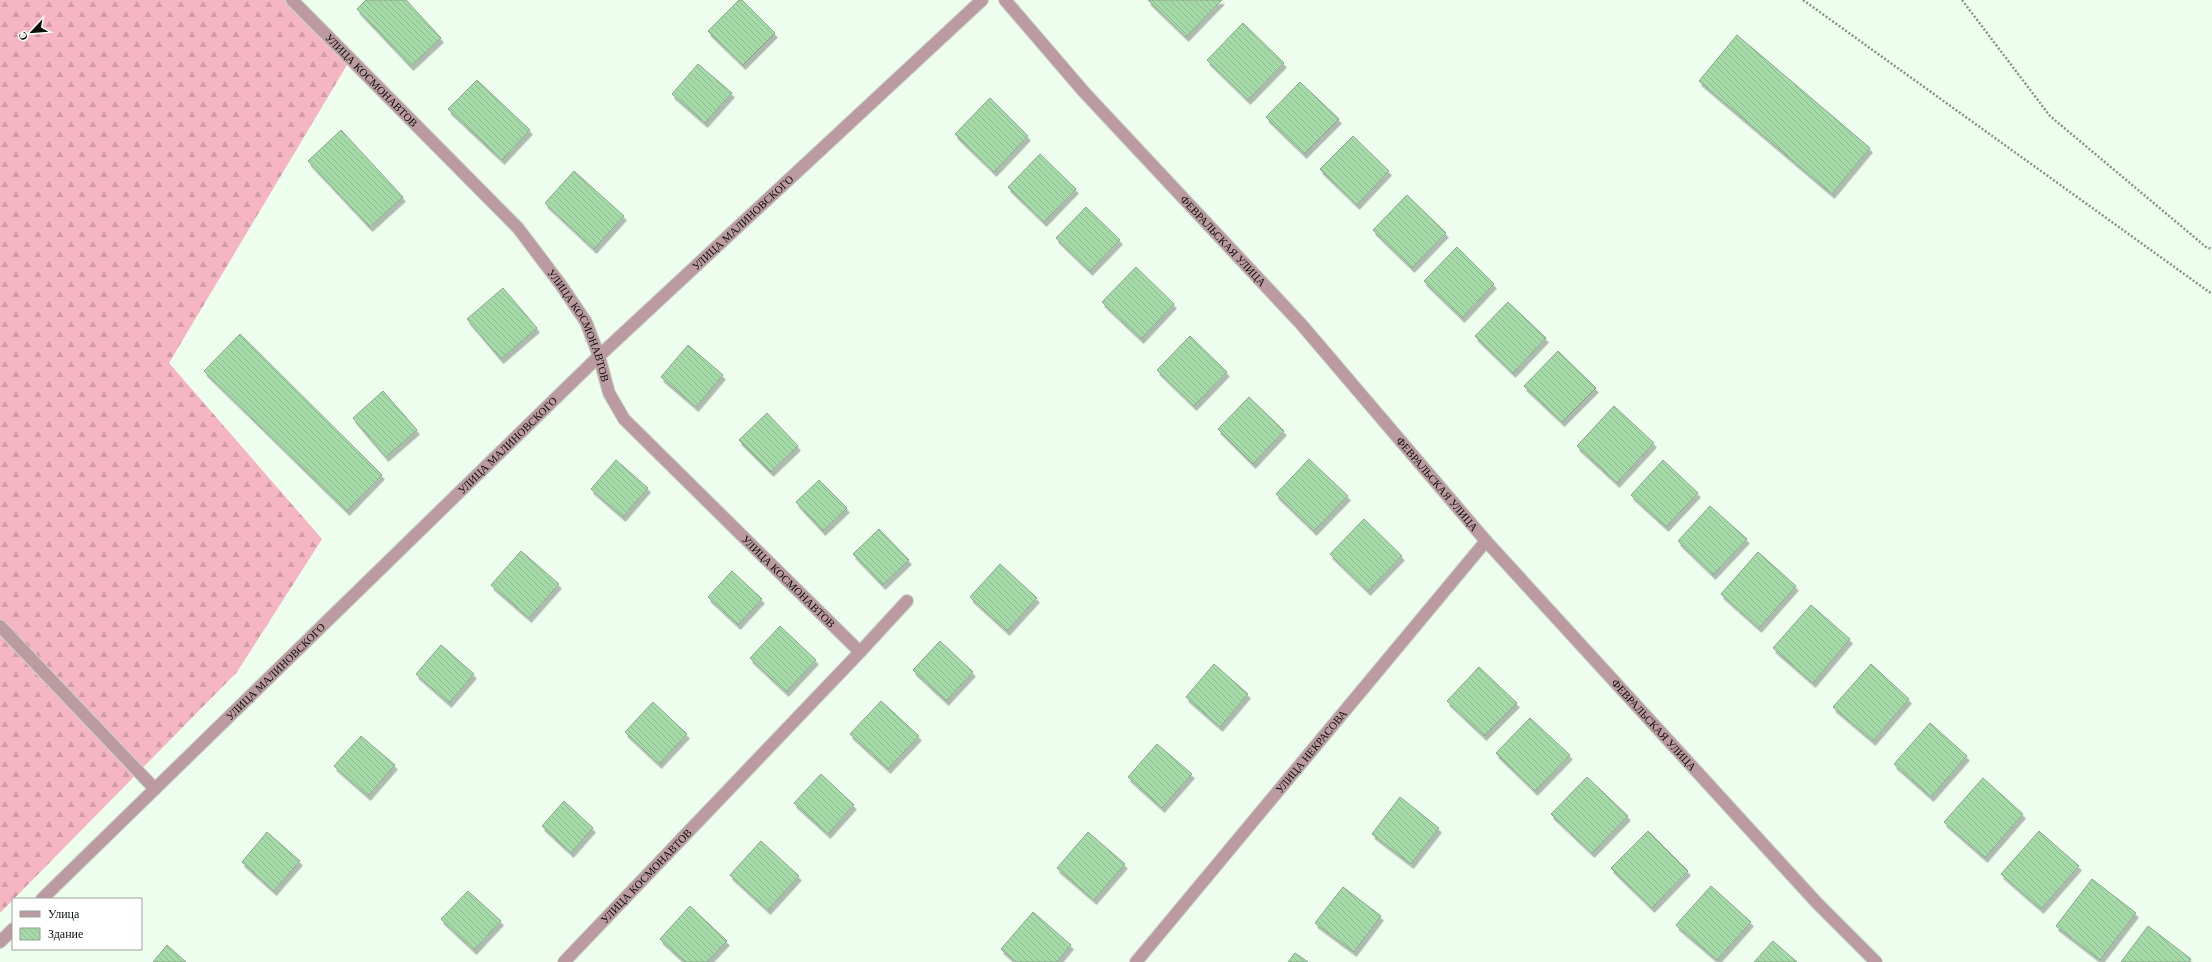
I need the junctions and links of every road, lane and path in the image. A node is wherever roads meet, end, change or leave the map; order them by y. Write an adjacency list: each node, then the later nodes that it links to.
1 (292, 0): 8 (street, УЛИЦА КОСМОНАВТОВ)
2 (982, 0): 8 (street, УЛИЦА МАЛИНОВСКОГО)
3 (1005, 0): 9 (street, ФЕВРАЛЬСКАЯ УЛИЦА)
4 (1803, 0): 7 (path)
5 (1962, 0): 6 (path)
6 (2212, 249)
7 (2212, 294)
8 (598, 356): 12 (street, УЛИЦА КОСМОНАВТОВ); 13 (street, УЛИЦА МАЛИНОВСКОГО)
9 (1486, 541): 18 (street, УЛИЦА НЕКРАСОВА); 19 (street, ФЕВРАЛЬСКАЯ УЛИЦА)
10 (907, 601): 12 (street, УЛИЦА КОСМОНАВТОВ)
11 (0, 626): 13 (street)
12 (860, 652): 17 (street, УЛИЦА КОСМОНАВТОВ)
13 (155, 789): 14 (street, УЛИЦА МАЛИНОВСКОГО)
14 (43, 898)
15 (12, 930): 16 (street)
16 (0, 942)
17 (564, 962)
18 (1136, 962)
19 (1876, 962)

